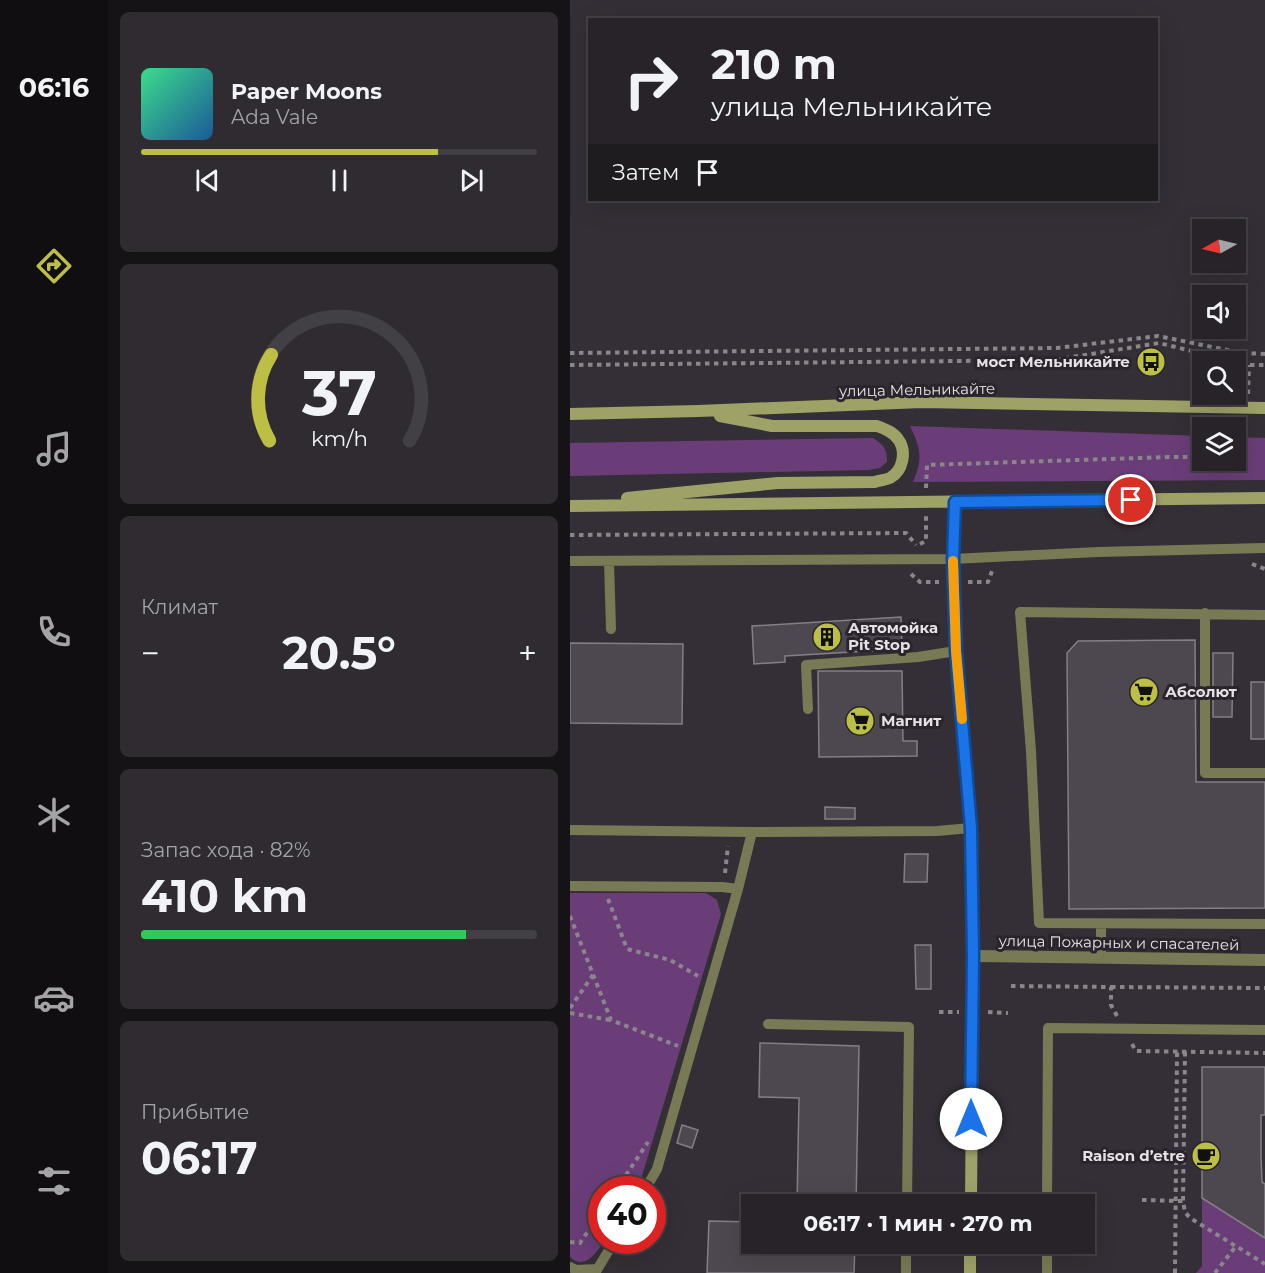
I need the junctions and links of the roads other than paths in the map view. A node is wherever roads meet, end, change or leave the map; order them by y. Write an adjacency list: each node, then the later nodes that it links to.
1 (1265, 408): 2 (main road, улица Мельникайте)
2 (698, 411): 3 (main road, улица Мельникайте); 6 (main road)
3 (570, 414)
4 (1265, 498): 5 (main road)
5 (955, 502): 6 (main road); 8 (main road)
6 (570, 505)
7 (1265, 548): 8 (lane)
8 (953, 559): 10 (lane); 14 (main road)
9 (570, 561): 10 (lane)
10 (609, 561): 13 (lane)
11 (1205, 613): 12 (lane); 16 (lane); 23 (lane)
12 (1265, 615)
13 (611, 629)
14 (956, 651): 15 (lane); 17 (main road)
15 (808, 709)
16 (1265, 773)
17 (971, 828): 19 (lane); 24 (main road)
18 (570, 830): 19 (lane)
19 (752, 832): 21 (lane)
20 (570, 886): 21 (lane)
21 (738, 889): 29 (lane)
22 (1265, 924): 23 (lane)
23 (1101, 925): 25 (lane)
24 (973, 956): 25 (street, улица Пожарных и спасателей); 31 (main road)
25 (1101, 957): 26 (street, улица Пожарных и спасателей)
26 (1265, 960)
27 (768, 1024): 30 (lane)
28 (1265, 1030): 32 (lane)
29 (653, 1176)
30 (907, 1194)
31 (970, 1194)
32 (1047, 1194)
33 (606, 1254): 38 (lane)
34 (906, 1254): 39 (lane)
35 (970, 1254): 40 (main road)
36 (1047, 1254): 41 (lane)
37 (570, 1267): 38 (lane)
38 (596, 1271)
39 (906, 1273)
40 (970, 1273)
41 (1047, 1273)

